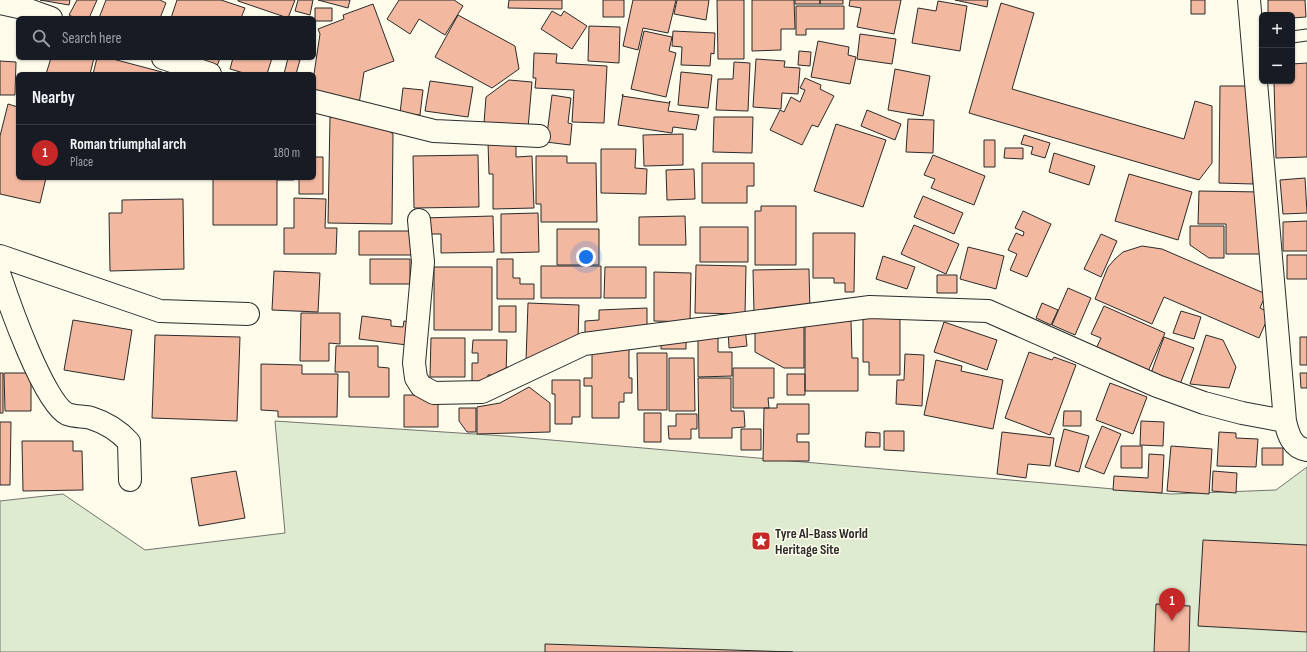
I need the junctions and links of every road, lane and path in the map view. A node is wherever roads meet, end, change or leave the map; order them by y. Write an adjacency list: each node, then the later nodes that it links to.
1 (1249, 0): 6 (street)
2 (0, 3): 3 (street)
3 (45, 16)
4 (1307, 35): 5 (lane)
5 (1295, 37)
6 (1257, 40): 15 (street)
7 (169, 60): 8 (street)
8 (204, 72)
9 (316, 102): 10 (street)
10 (539, 136)
11 (419, 220): 15 (street)
12 (0, 256): 14 (street)
13 (0, 276): 17 (street)
14 (248, 314)
15 (1285, 421): 16 (street)
16 (1307, 450)
17 (130, 480)

